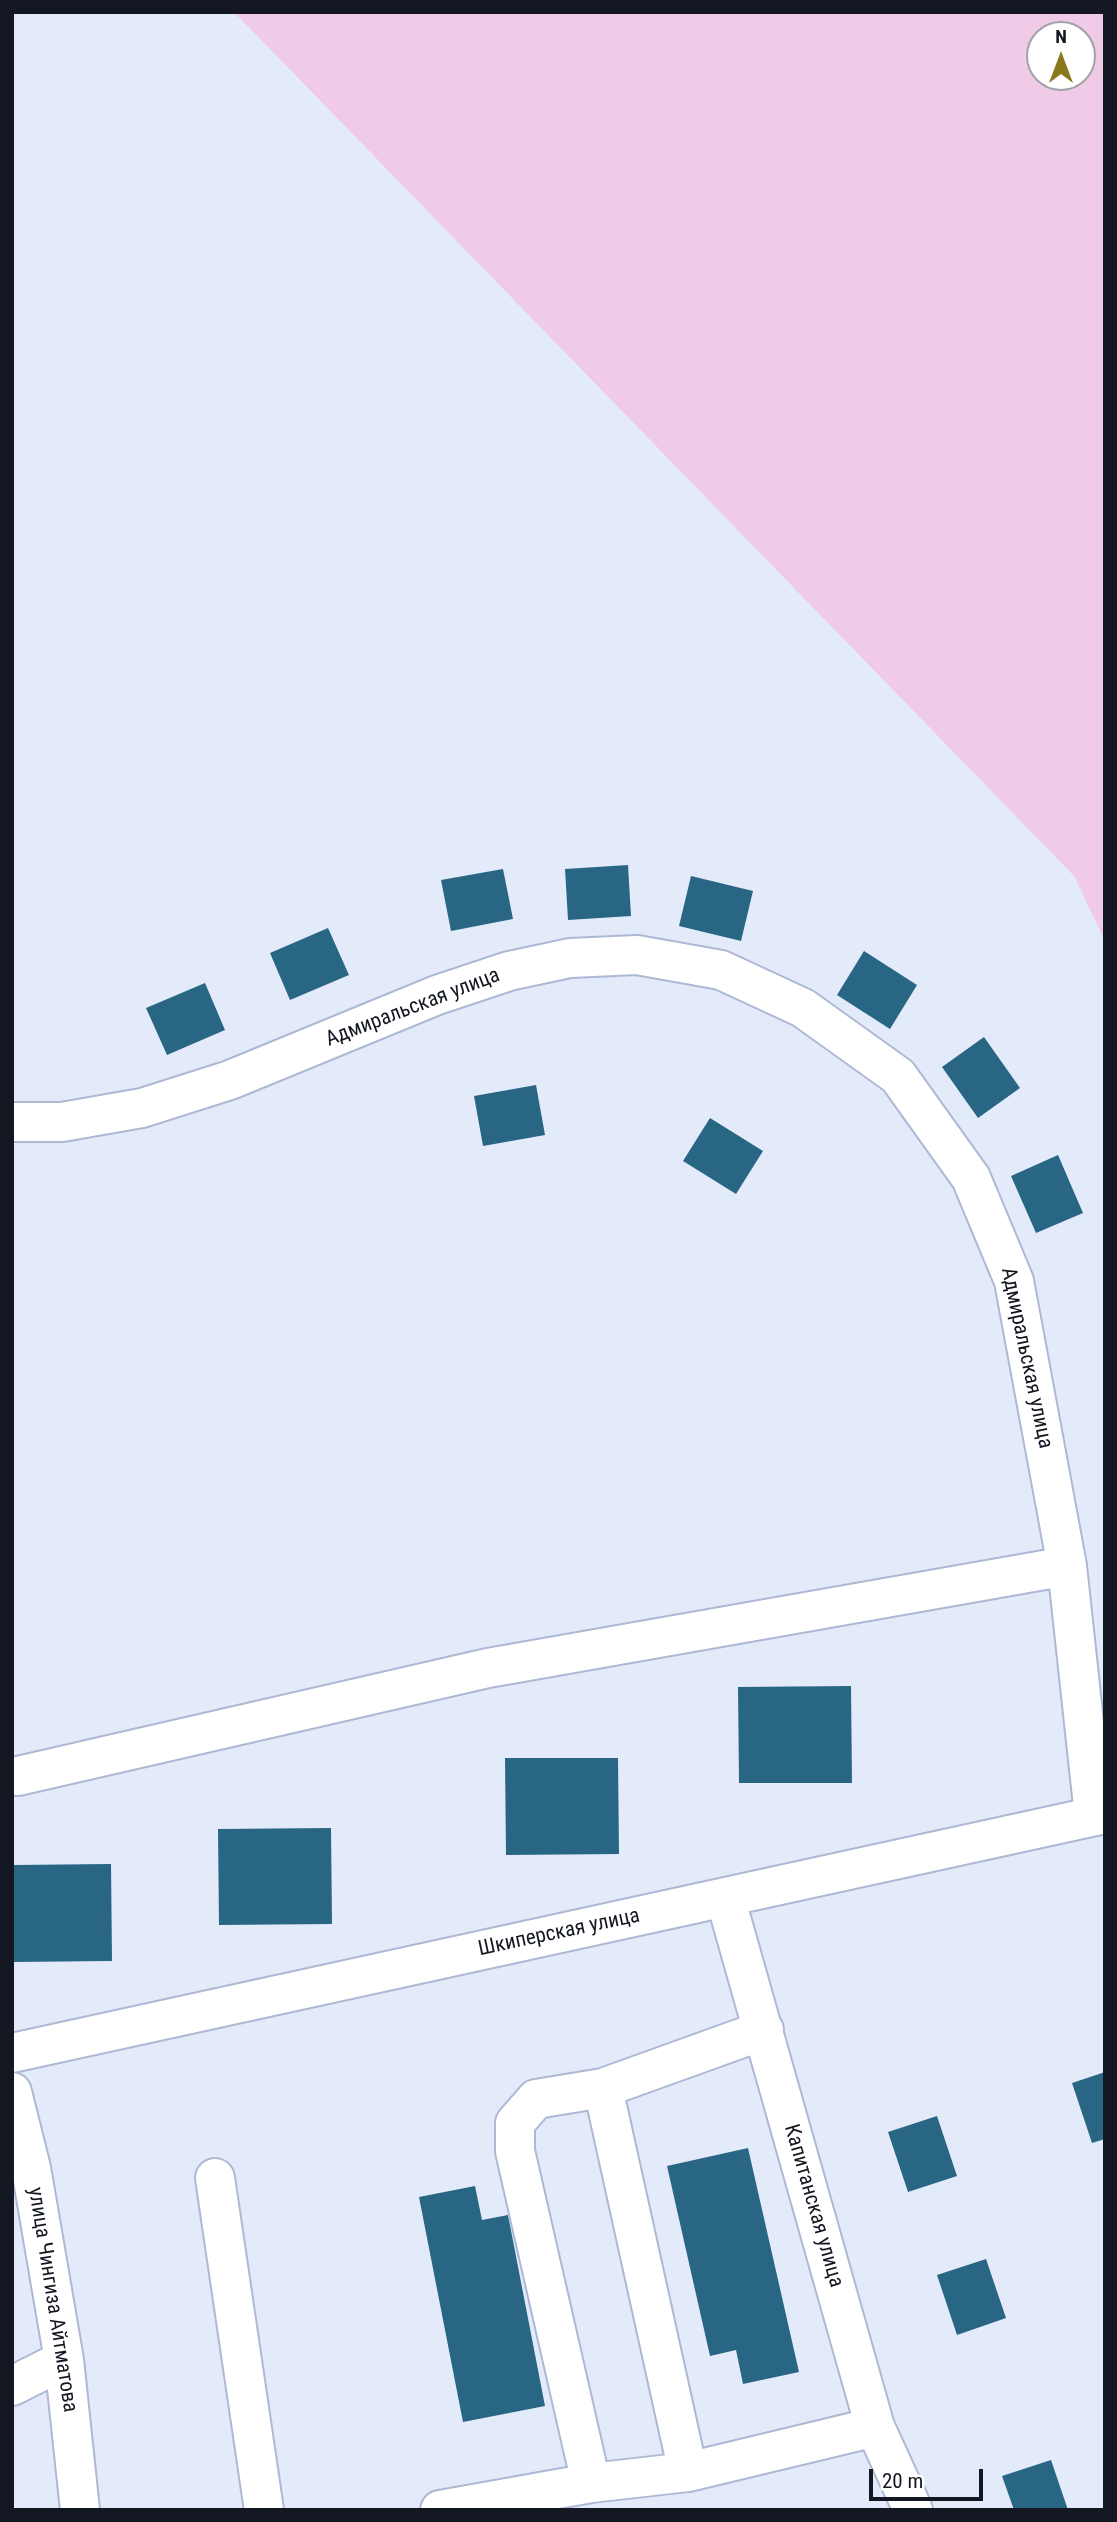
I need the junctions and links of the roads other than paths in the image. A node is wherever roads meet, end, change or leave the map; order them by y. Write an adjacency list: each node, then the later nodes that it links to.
1 (12, 1122): 2 (street, Адмиральская улица)
2 (1067, 1566): 3 (street); 4 (street, Адмиральская улица)
3 (18, 1776)
4 (1099, 1814): 5 (street, Шкиперская улица)
5 (725, 1897): 6 (street, Капитанская улица); 7 (street, Шкиперская улица)
6 (764, 2029): 8 (street); 13 (street, Капитанская улица)
7 (12, 2053)
8 (603, 2088): 14 (street); 15 (street)
9 (12, 2092): 11 (street, улица Чингиза Айтматова)
10 (215, 2178): 18 (street)
11 (64, 2360): 12 (street); 17 (street, улица Чингиза Айтматова)
12 (12, 2386)
13 (875, 2427): 14 (street); 16 (street, Капитанская улица)
14 (688, 2472): 15 (street)
15 (591, 2483): 19 (street)
16 (903, 2505)
17 (80, 2510)
18 (264, 2510)
19 (440, 2510)

